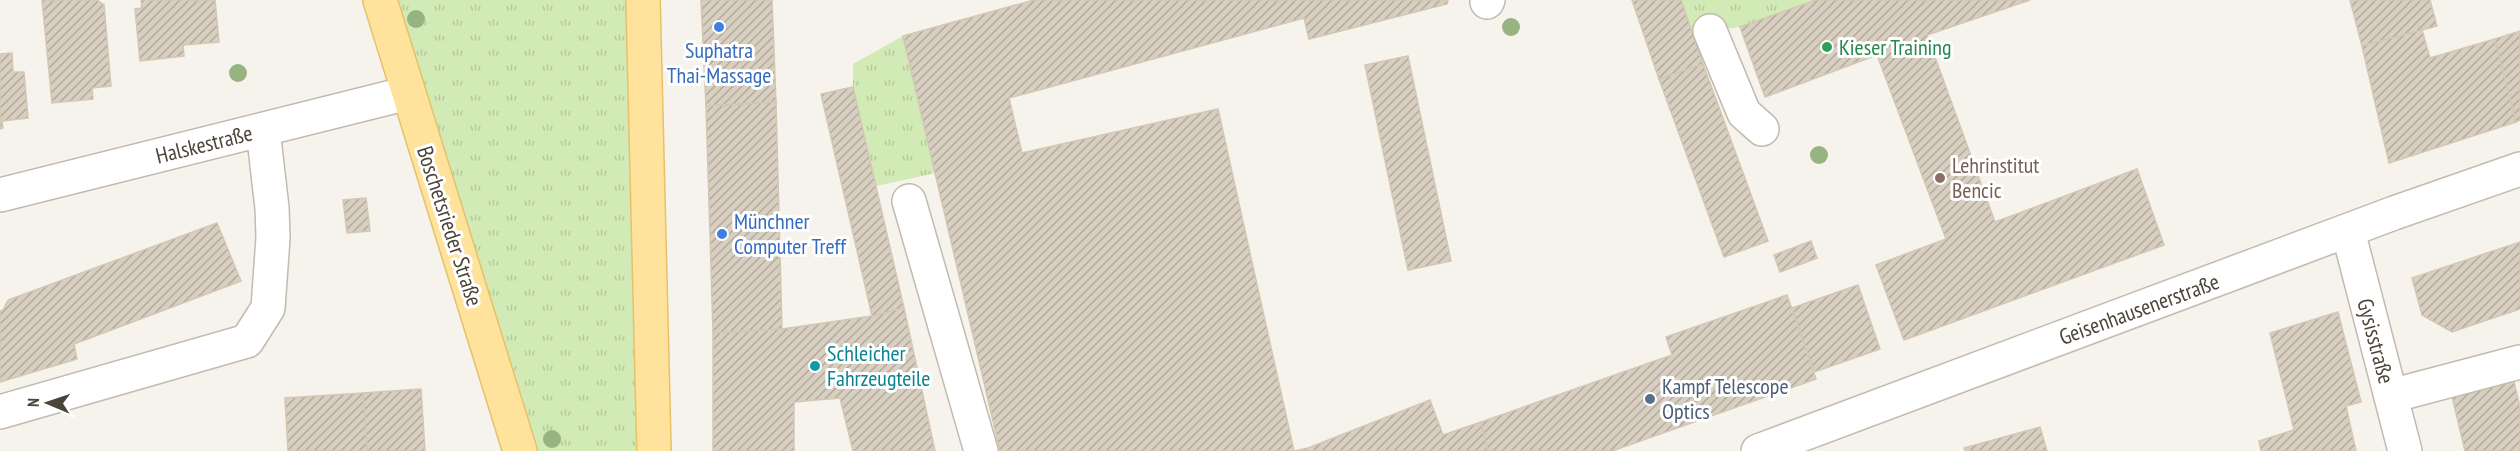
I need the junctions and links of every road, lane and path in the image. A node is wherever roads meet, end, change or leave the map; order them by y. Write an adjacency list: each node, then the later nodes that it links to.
1 (380, 0): 4 (main road, Boschetsrieder Straße)
2 (644, 0): 15 (main road)
3 (1710, 31): 5 (street)
4 (408, 93): 6 (street, Halskestraße); 14 (main road, Boschetsrieder Straße)
5 (1762, 129)
6 (263, 130): 8 (street, Halskestraße); 13 (street)
7 (2520, 169): 10 (street, Geisenhausenerstraße)
8 (0, 195)
9 (909, 201): 16 (street)
10 (2348, 231): 12 (street, Gysisstraße); 17 (street, Geisenhausenerstraße)
11 (2520, 362): 12 (street)
12 (2391, 396): 18 (street, Gysisstraße)
13 (0, 412)
14 (520, 451)
15 (654, 451)
16 (981, 451)
17 (1758, 451)
18 (2405, 451)

